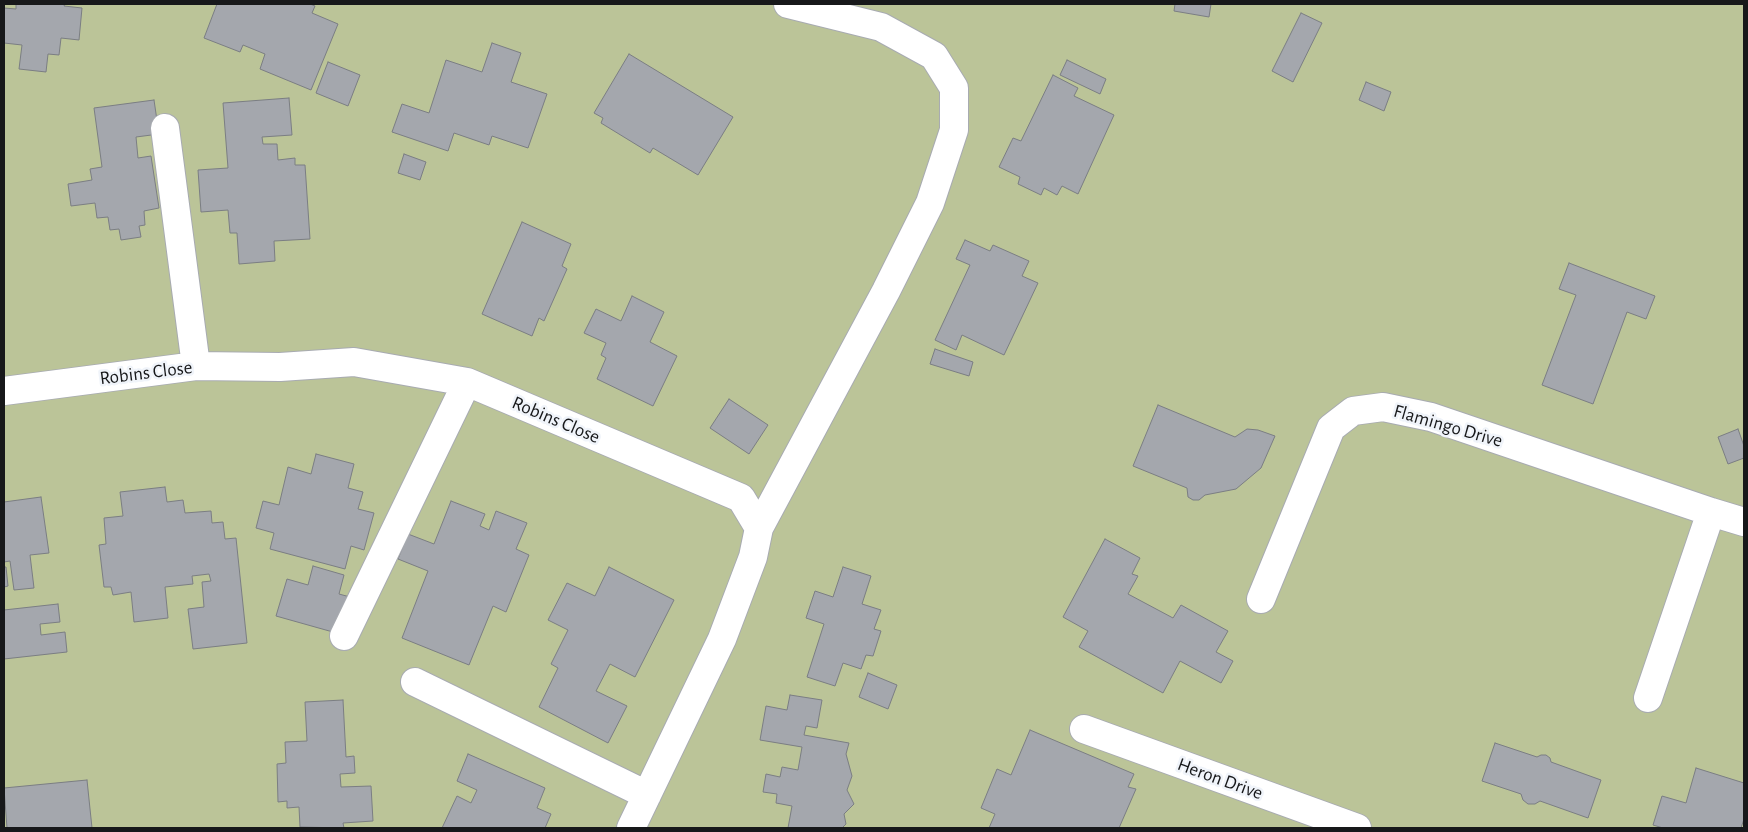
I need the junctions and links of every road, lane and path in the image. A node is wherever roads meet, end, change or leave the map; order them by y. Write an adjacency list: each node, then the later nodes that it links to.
1 (788, 4): 8 (street)
2 (165, 128): 3 (street)
3 (196, 366): 4 (street, Robins Close); 5 (street, Robins Close)
4 (467, 382): 8 (street, Robins Close); 10 (street)
5 (4, 391)
6 (1711, 512): 7 (street, Flamingo Drive); 9 (street, Flamingo Drive); 12 (street)
7 (1744, 522)
8 (759, 528): 14 (street)
9 (1262, 599)
10 (344, 636)
11 (415, 682): 14 (street)
12 (1648, 698)
13 (1084, 729): 16 (street, Heron Drive)
14 (647, 795): 15 (street)
15 (631, 828)
16 (1357, 828)

